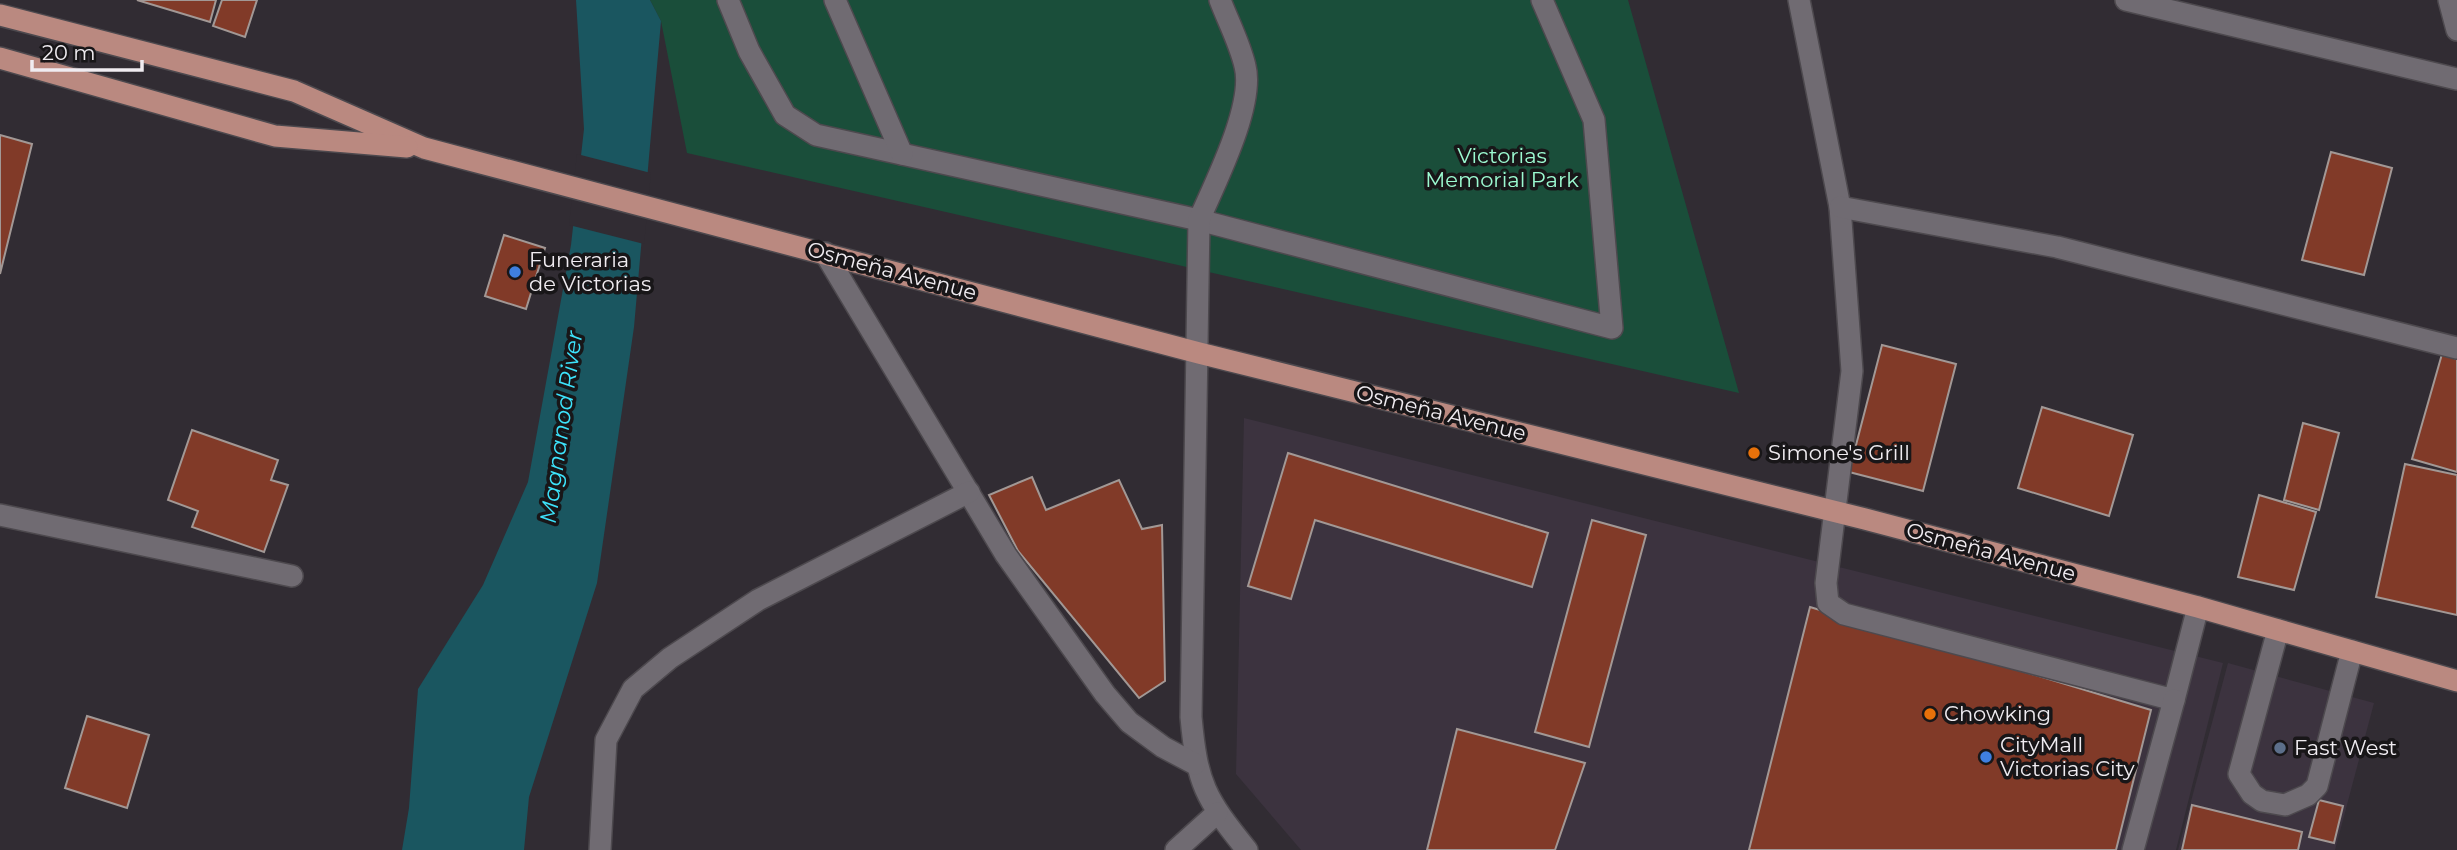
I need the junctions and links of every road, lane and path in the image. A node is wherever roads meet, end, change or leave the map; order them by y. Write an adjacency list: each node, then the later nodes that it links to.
1 (728, 0): 13 (street)
2 (835, 0): 13 (street)
3 (1220, 0): 15 (street)
4 (1542, 0): 15 (street)
5 (1799, 0): 14 (street)
6 (2126, 0): 11 (street)
7 (2449, 0): 9 (street)
8 (0, 15): 12 (main road, Osmeña Avenue)
9 (2457, 30)
10 (0, 58): 12 (main road, Osmeña Avenue)
11 (2457, 79)
12 (424, 148): 16 (main road, Osmeña Avenue)
13 (902, 154): 15 (street)
14 (1840, 207): 17 (street); 20 (street)
15 (1199, 220): 18 (street)
16 (825, 253): 18 (main road, Osmeña Avenue); 19 (street)
17 (2457, 348)
18 (1199, 353): 20 (main road, Osmeña Avenue); 28 (street)
19 (969, 492): 28 (street); 30 (street)
20 (1833, 510): 23 (main road, Osmeña Avenue); 27 (street)
21 (0, 515): 22 (street)
22 (292, 576)
23 (2198, 607): 24 (main road, Osmeña Avenue); 27 (street)
24 (2278, 630): 25 (main road, Osmeña Avenue); 25 (street)
25 (2352, 652): 26 (main road, Osmeña Avenue)
26 (2457, 681)
27 (2174, 700): 33 (street)
28 (1195, 764): 29 (street)
29 (1217, 813): 31 (street); 32 (street)
30 (600, 850)
31 (1176, 850)
32 (1247, 850)
33 (2133, 850)

